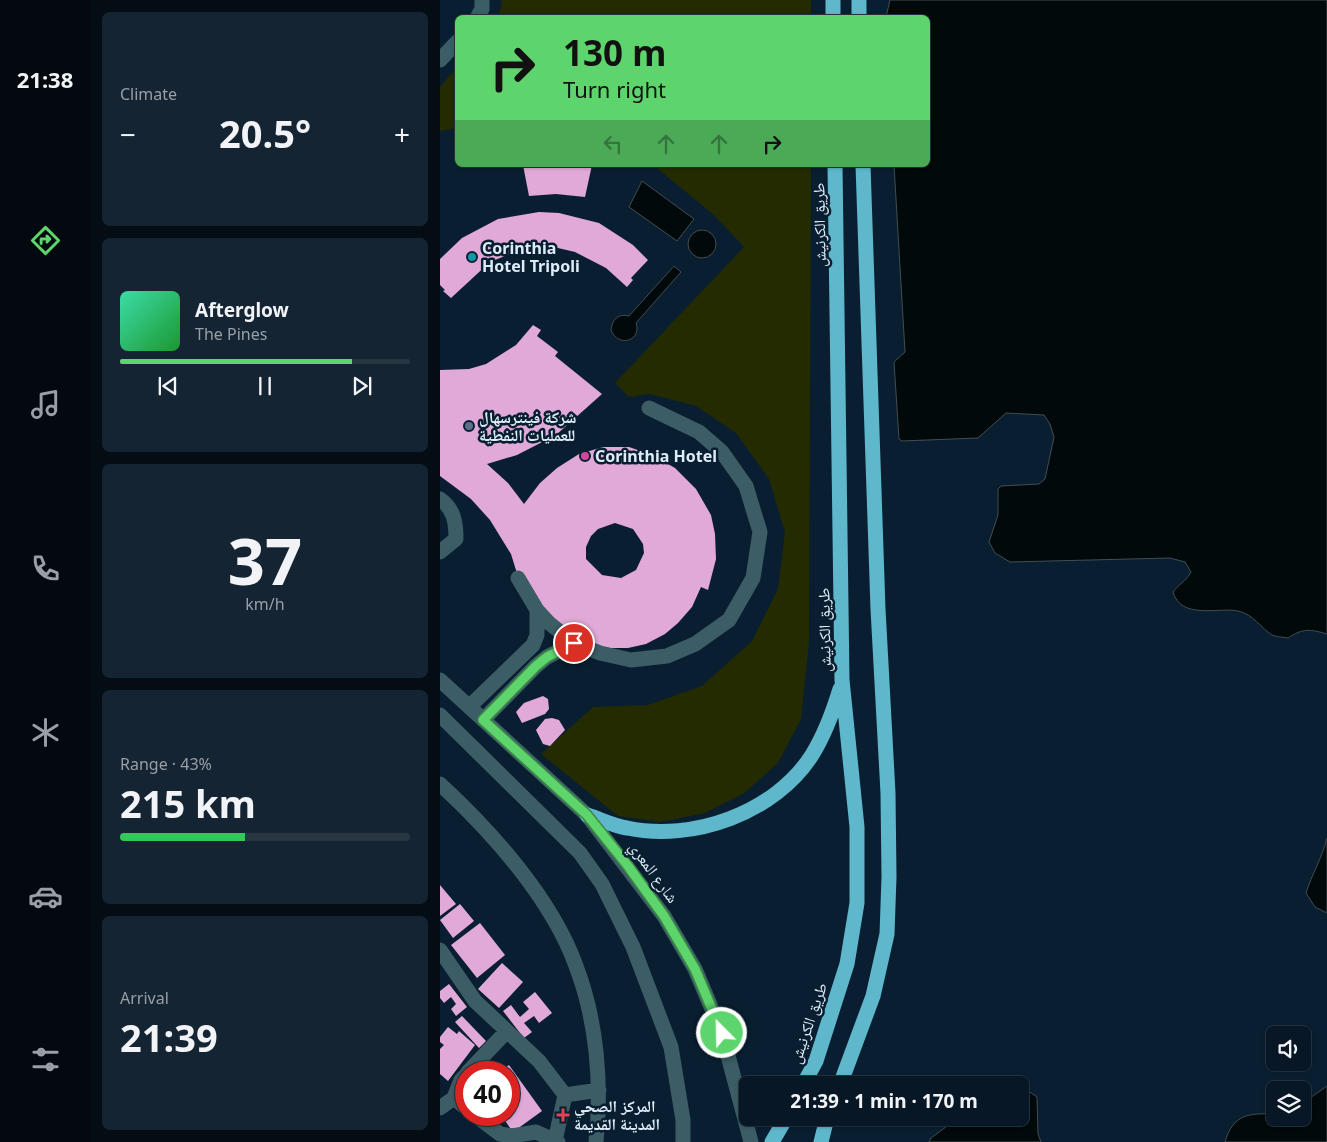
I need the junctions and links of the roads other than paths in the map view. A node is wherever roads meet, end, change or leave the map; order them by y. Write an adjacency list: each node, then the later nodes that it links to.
1 (482, 0): 4 (street)
2 (833, 0): 5 (highway)
3 (859, 0): 6 (highway)
4 (478, 15)
5 (833, 15)
6 (859, 15)
7 (455, 44): 8 (street)
8 (440, 60)
9 (835, 167): 18 (highway, طريق الكرنيش)
10 (863, 167): 28 (highway)
11 (649, 408): 16 (street)
12 (440, 499): 13 (street)
13 (440, 552)
14 (518, 578): 15 (street)
15 (537, 610): 16 (street); 19 (street)
16 (574, 643): 21 (street)
17 (440, 680): 19 (street, شارع المعري)
18 (842, 680): 23 (highway); 27 (highway, طريق الكرنيش)
19 (469, 707): 21 (street, شارع المعري)
20 (440, 715): 38 (street)
21 (483, 720): 23 (street, شارع المعري)
22 (440, 784): 29 (street)
23 (587, 815): 39 (street, شارع المعري)
24 (440, 950): 25 (street)
25 (506, 1032): 26 (street); 30 (street)
26 (479, 1061)
27 (808, 1076)
28 (843, 1076)
29 (599, 1090): 30 (street); 37 (street)
30 (565, 1095): 36 (street)
31 (454, 1098): 32 (street)
32 (440, 1108)
33 (489, 1126): 36 (street)
34 (781, 1126): 40 (highway)
35 (825, 1126): 41 (highway)
36 (557, 1141)
37 (596, 1142)
38 (684, 1142)
39 (752, 1142)
40 (772, 1142)
41 (821, 1142)

